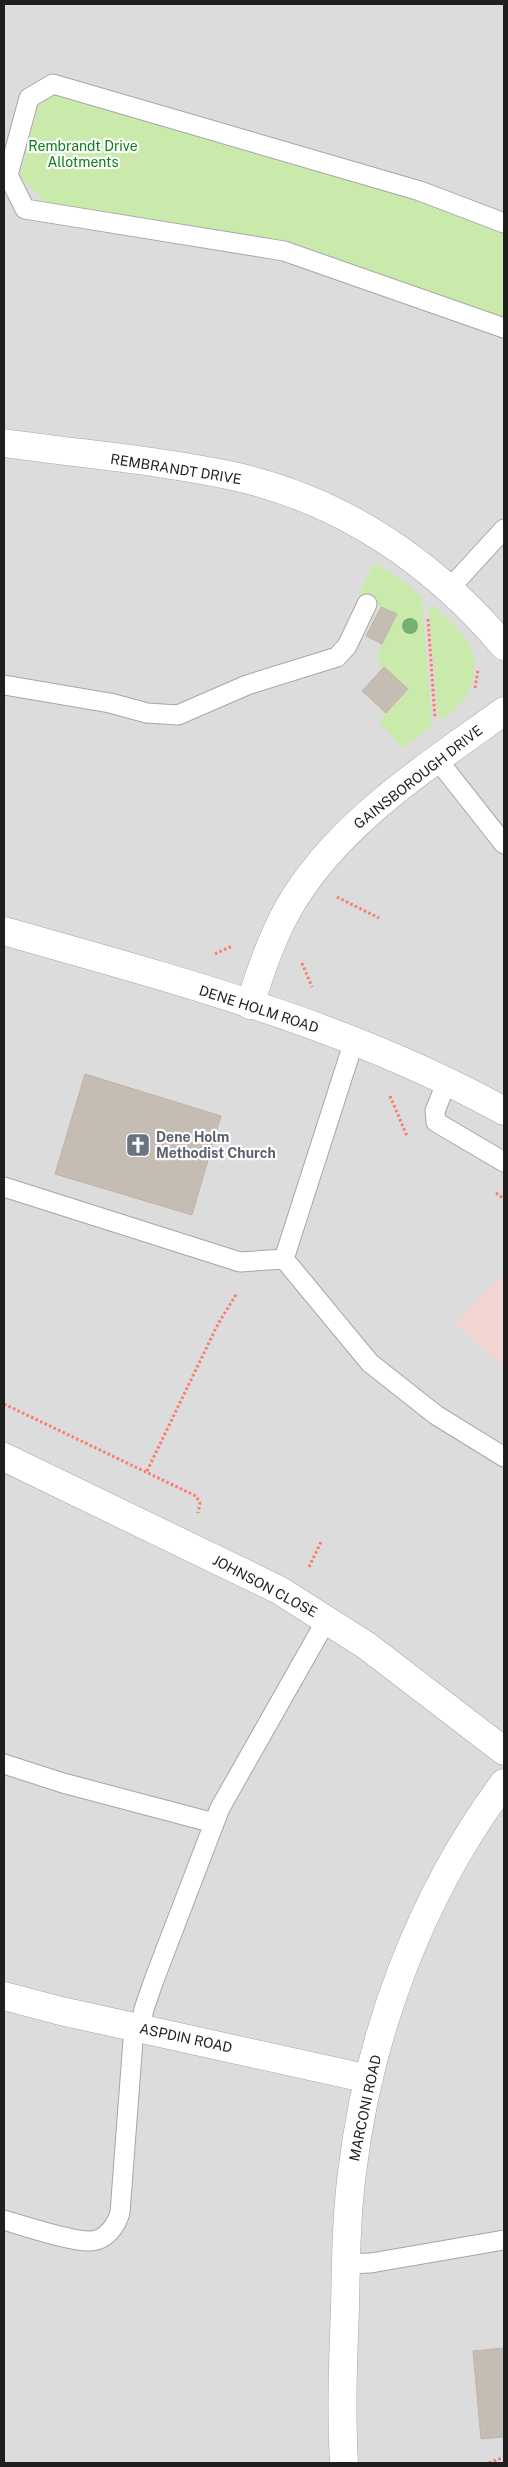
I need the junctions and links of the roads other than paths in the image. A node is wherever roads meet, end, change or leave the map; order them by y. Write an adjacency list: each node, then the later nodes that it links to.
1 (504, 223): 2 (lane)
2 (504, 328)
3 (4, 443): 5 (street, REMBRANDT DRIVE)
4 (504, 529): 5 (lane)
5 (449, 589): 7 (street, REMBRANDT DRIVE)
6 (368, 604): 8 (lane)
7 (504, 646)
8 (4, 684)
9 (504, 711): 10 (street, GAINSBOROUGH DRIVE)
10 (437, 760): 11 (lane); 13 (street, GAINSBOROUGH DRIVE)
11 (504, 844)
12 (4, 931): 13 (street, DENE HOLM ROAD)
13 (250, 1005): 14 (street, DENE HOLM ROAD)
14 (350, 1054): 15 (street, DENE HOLM ROAD); 19 (lane)
15 (447, 1081): 16 (street, DENE HOLM ROAD); 17 (lane)
16 (504, 1111)
17 (504, 1162)
18 (4, 1187): 19 (lane)
19 (284, 1259): 21 (lane)
20 (4, 1457): 22 (street, JOHNSON CLOSE)
21 (504, 1458)
22 (327, 1619): 23 (street, JOHNSON CLOSE); 26 (lane)
23 (504, 1751)
24 (4, 1764): 26 (lane)
25 (504, 1783): 29 (street, MARCONI ROAD)
26 (214, 1823): 28 (lane)
27 (4, 1996): 28 (street, ASPDIN ROAD)
28 (137, 2028): 29 (street, ASPDIN ROAD); 30 (lane)
29 (369, 2079): 32 (street, MARCONI ROAD)
30 (4, 2220)
31 (504, 2240): 32 (lane)
32 (346, 2264): 33 (street, MARCONI ROAD)
33 (344, 2463)

